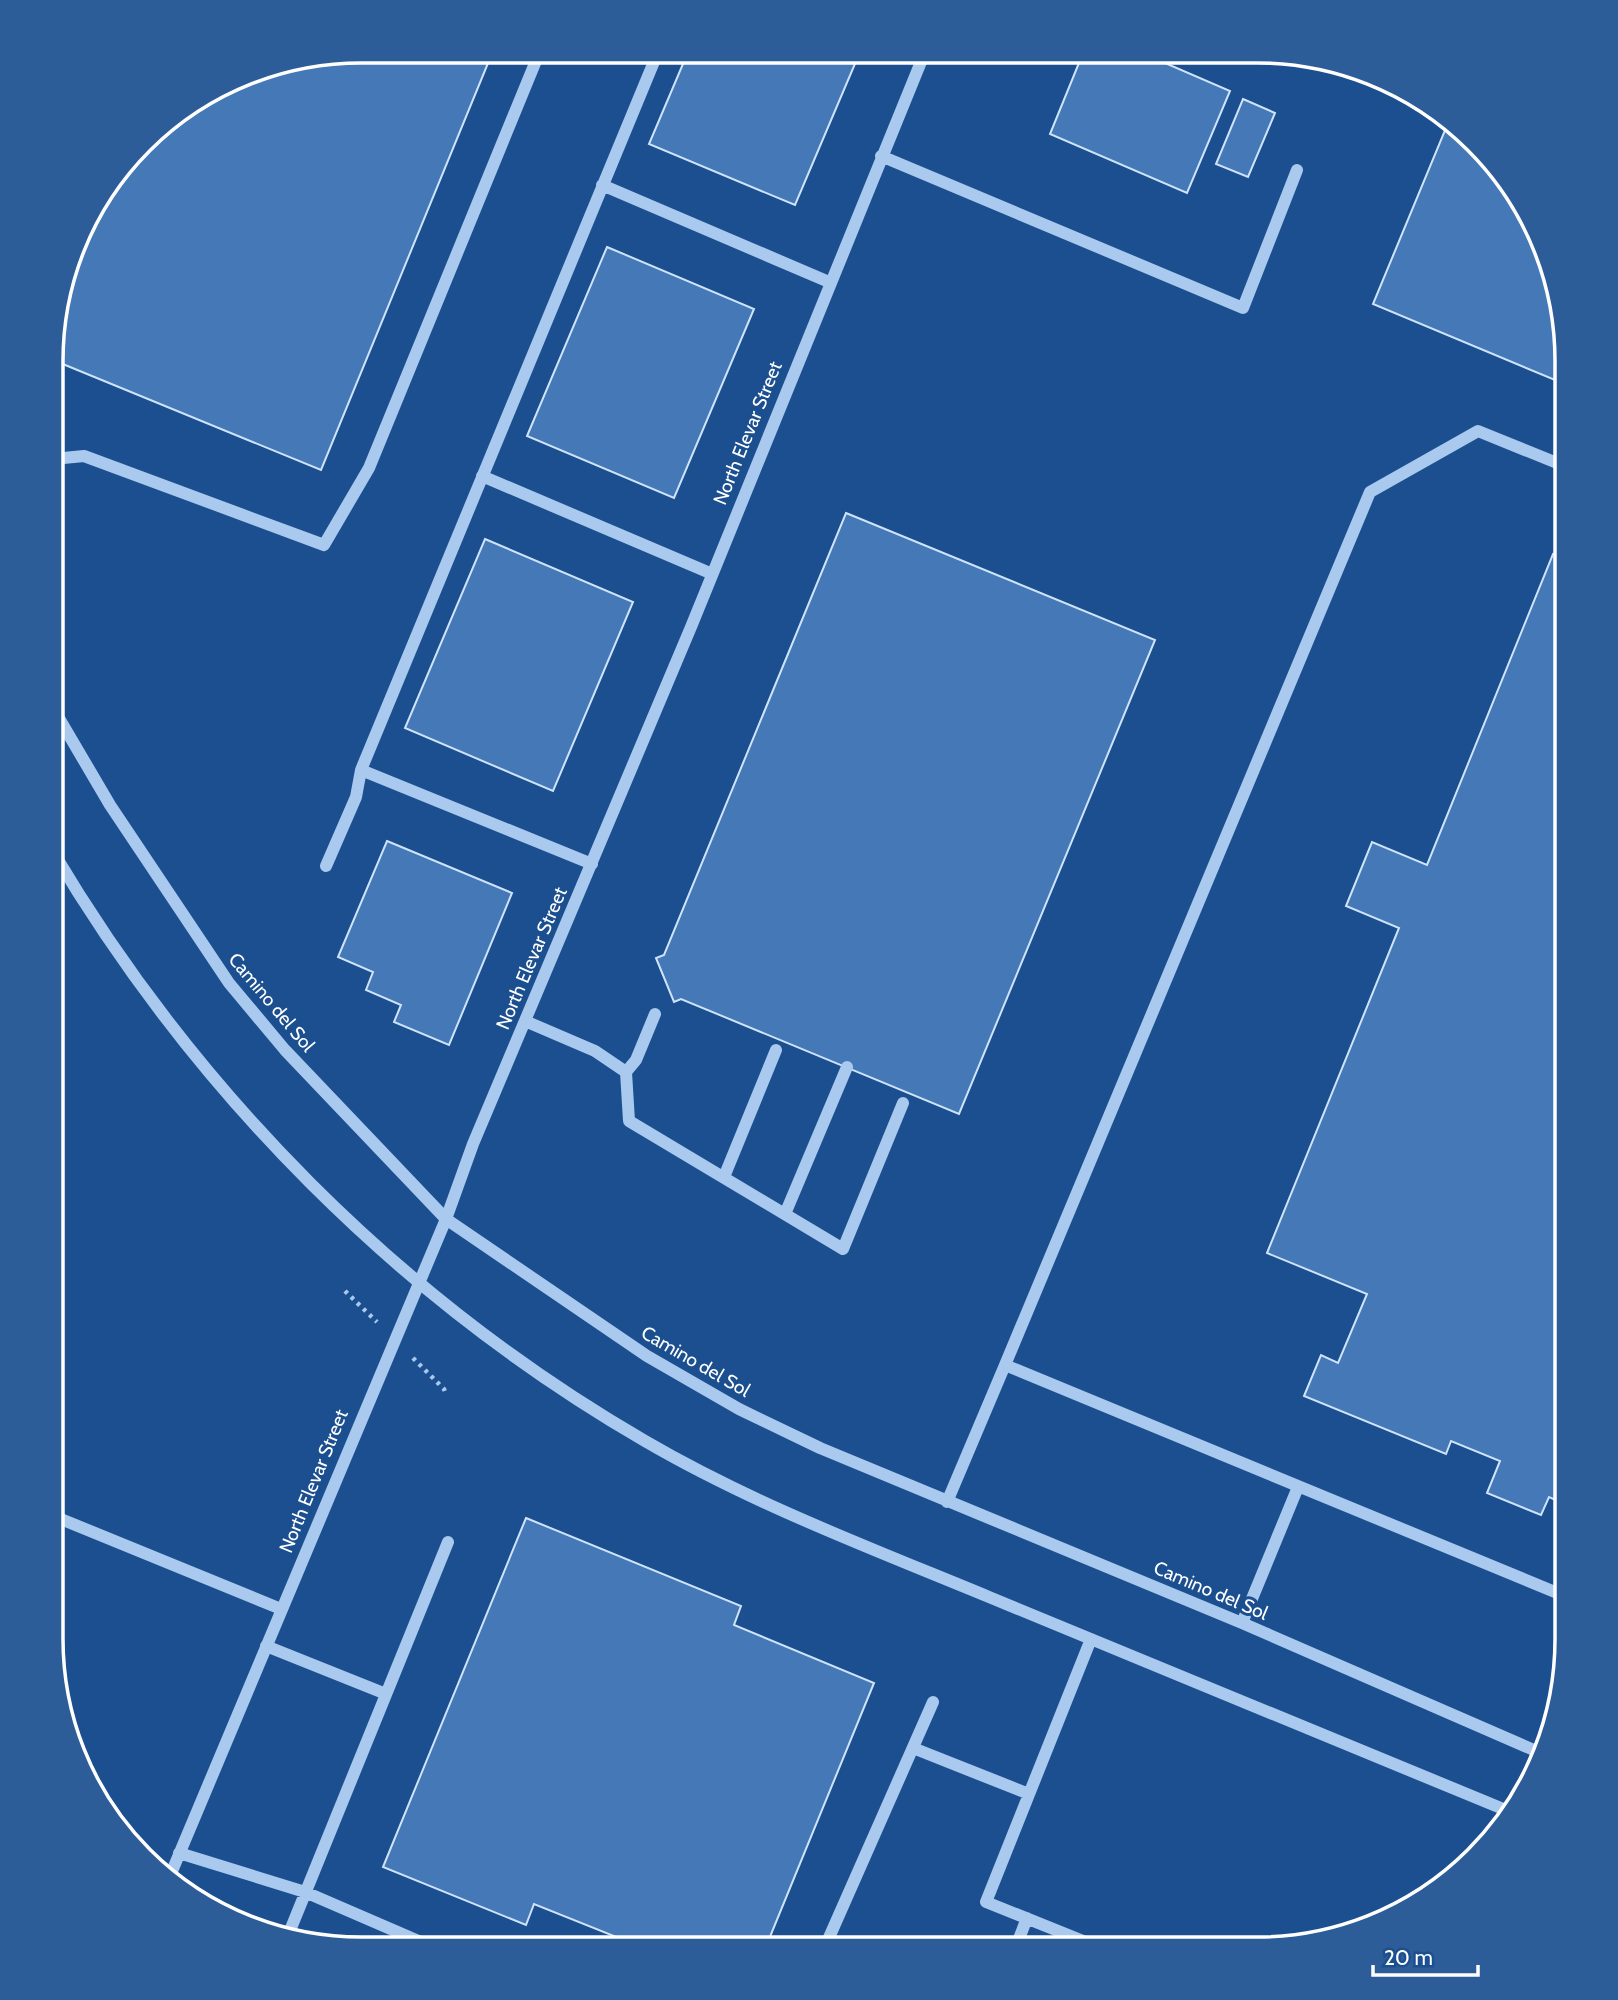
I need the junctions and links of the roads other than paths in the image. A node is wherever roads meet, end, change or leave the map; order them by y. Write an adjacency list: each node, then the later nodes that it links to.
1 (535, 63): 8 (street)
2 (653, 63): 6 (street)
3 (920, 63): 4 (street, North Elevar Street)
4 (881, 156): 5 (street); 7 (street, North Elevar Street)
5 (1297, 170)
6 (601, 185): 7 (street); 10 (street)
7 (830, 282): 11 (street, North Elevar Street)
8 (63, 458)
9 (1555, 462): 27 (street)
10 (482, 476): 11 (street); 13 (street)
11 (710, 573): 14 (street, North Elevar Street)
12 (63, 725): 25 (street, Camino del Sol)
13 (362, 770): 14 (street); 15 (street)
14 (592, 864): 18 (street, North Elevar Street)
15 (326, 866)
16 (63, 868): 26 (street)
17 (655, 1014): 21 (street)
18 (525, 1021): 21 (street); 25 (street, North Elevar Street)
19 (776, 1051): 23 (street)
20 (847, 1067): 24 (street)
21 (626, 1072): 23 (street)
22 (903, 1102): 24 (street)
23 (724, 1177): 24 (street)
24 (785, 1214)
25 (446, 1219): 26 (street, North Elevar Street); 29 (street, Camino del Sol)
26 (418, 1283): 33 (street, North Elevar Street); 35 (street)
27 (1004, 1365): 28 (street); 29 (street)
28 (1298, 1486): 32 (street); 34 (street)
29 (947, 1502): 34 (street, Camino del Sol)
30 (63, 1520): 33 (street)
31 (448, 1542): 37 (street)
32 (1555, 1592)
33 (281, 1609): 36 (street, North Elevar Street)
34 (1242, 1623): 40 (street, Camino del Sol)
35 (1091, 1640): 41 (street); 42 (street)
36 (266, 1646): 37 (street); 43 (street, North Elevar Street)
37 (386, 1694): 45 (street)
38 (933, 1702): 39 (street)
39 (913, 1748): 41 (street); 49 (street)
40 (1533, 1750)
41 (1029, 1794): 46 (street)
42 (1502, 1808)
43 (179, 1853): 44 (street, North Elevar Street); 45 (street)
44 (173, 1869)
45 (305, 1892): 47 (street); 48 (street)
46 (1027, 1918): 50 (street); 51 (street)
47 (291, 1928)
48 (409, 1937)
49 (829, 1937)
50 (1020, 1937)
51 (1074, 1937)

